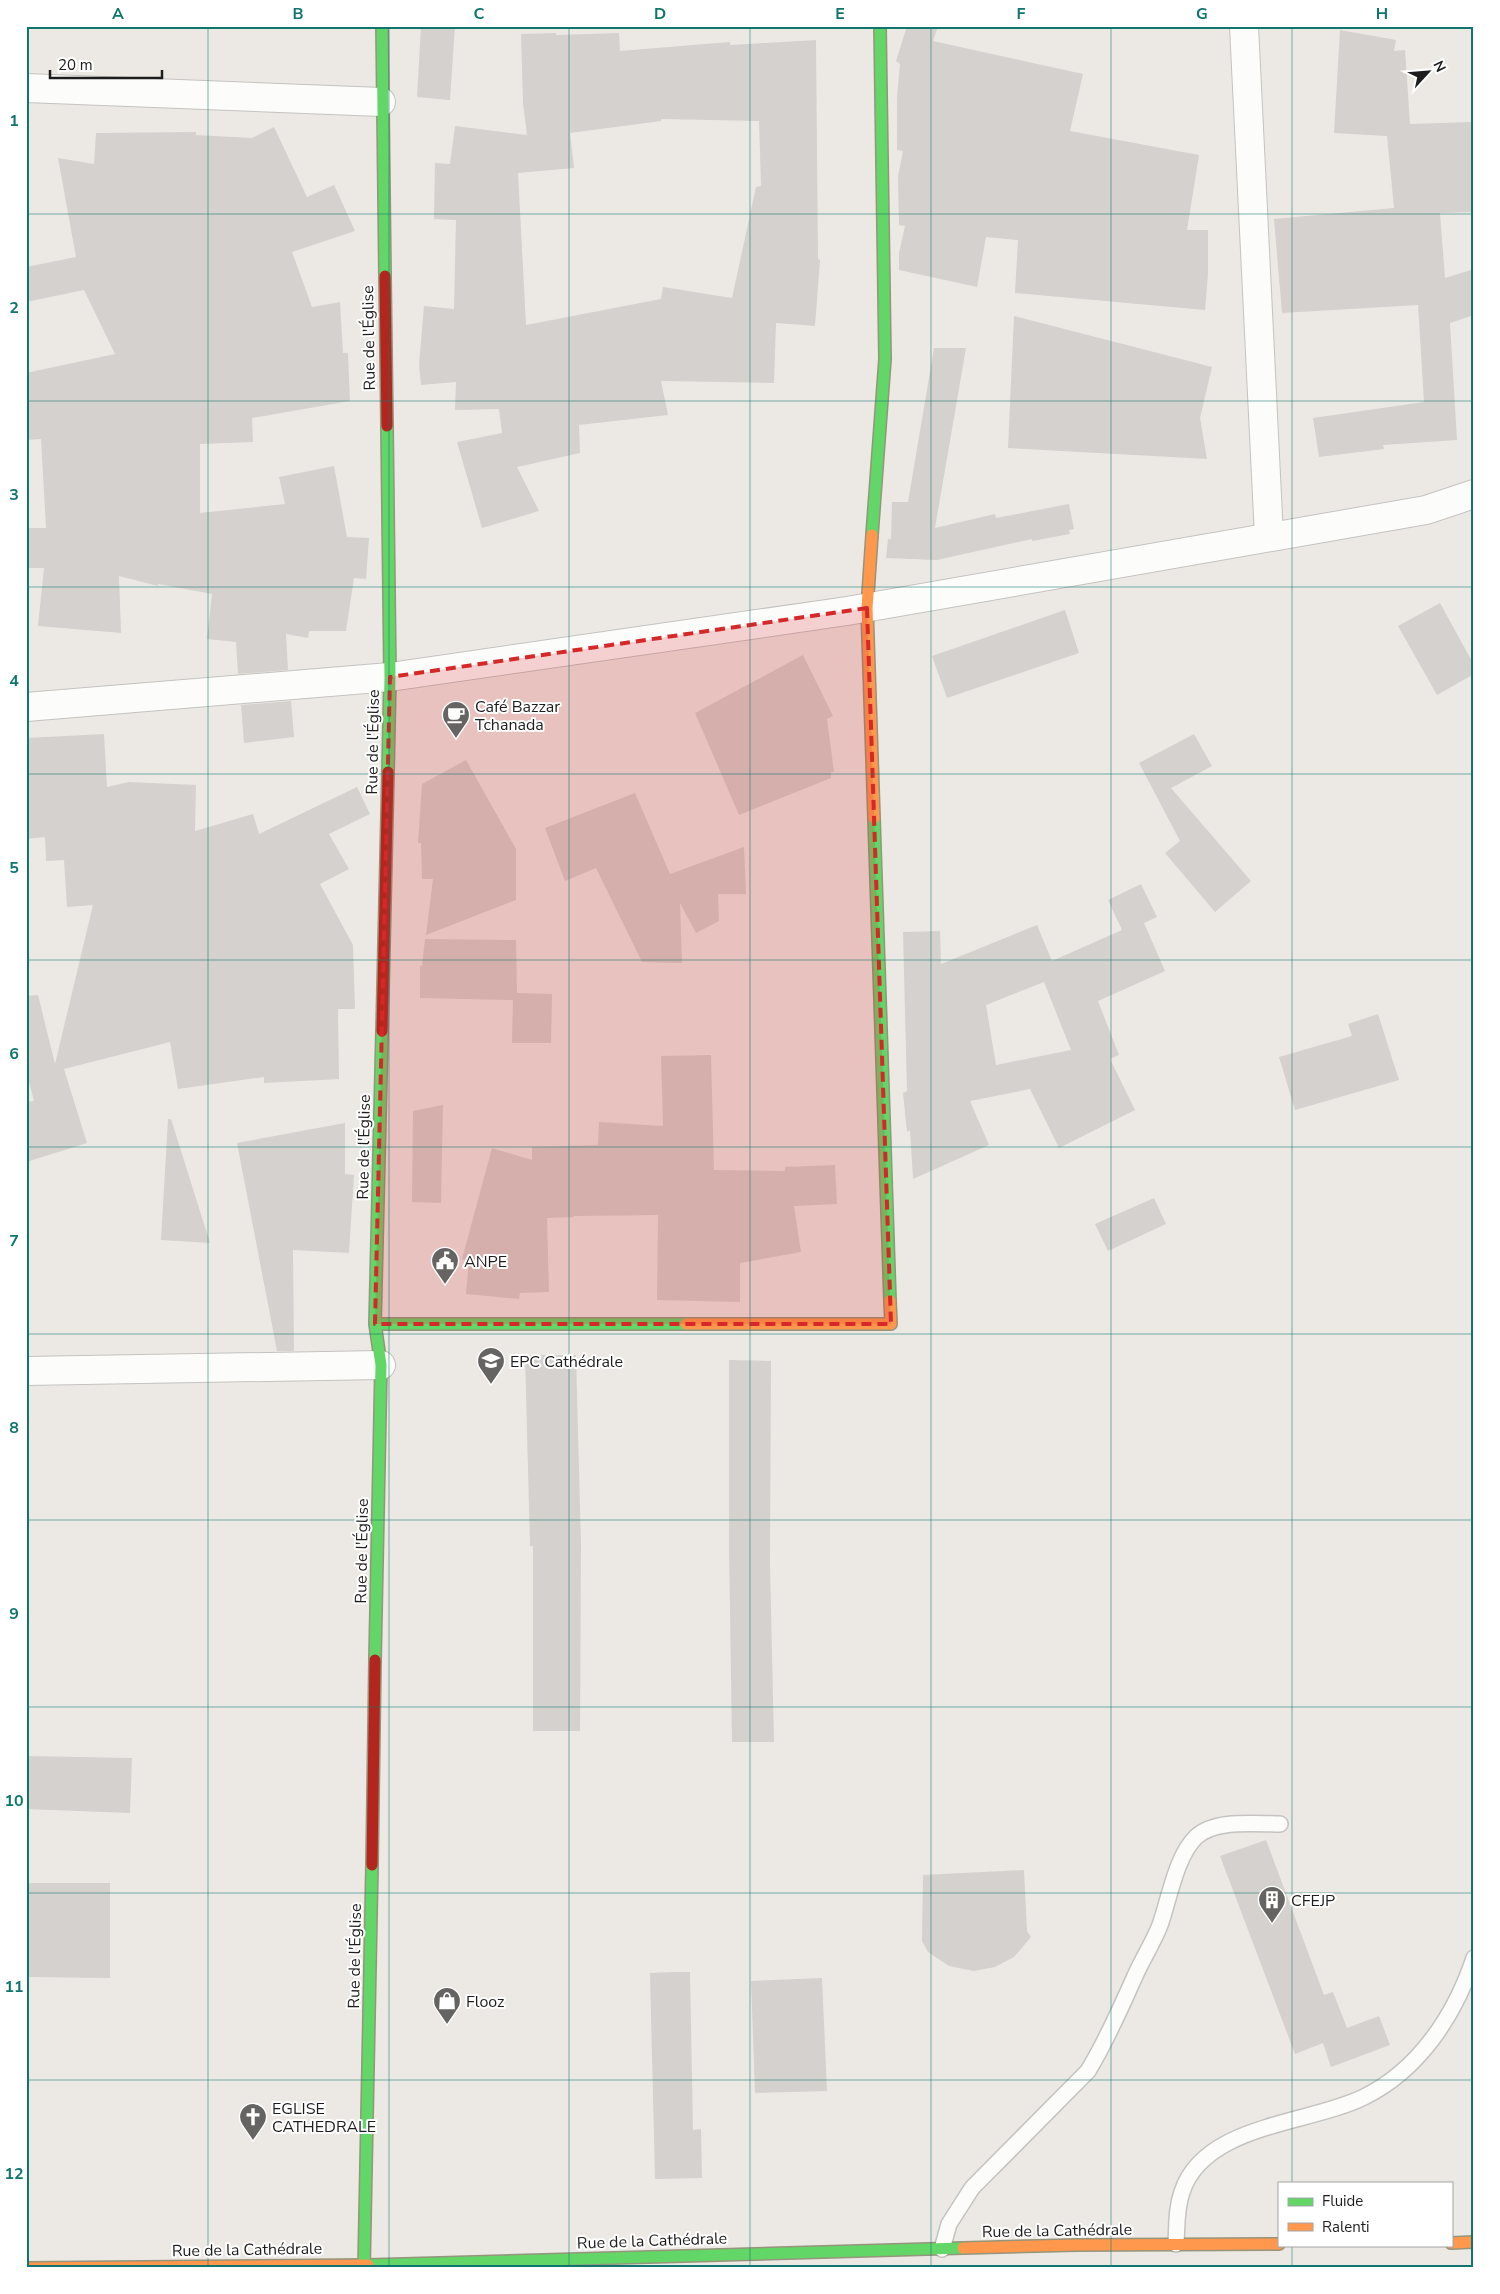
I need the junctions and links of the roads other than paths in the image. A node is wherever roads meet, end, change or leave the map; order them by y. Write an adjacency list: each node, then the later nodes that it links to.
1 (382, 26): 5 (street, Rue de l'Église)
2 (880, 26): 8 (street)
3 (1244, 26): 7 (street)
4 (26, 88): 5 (street)
5 (381, 102): 9 (street, Rue de l'Église)
6 (1474, 494): 7 (street)
7 (1269, 537): 8 (street)
8 (867, 608): 9 (street); 11 (street)
9 (390, 677): 10 (street); 11 (street, Rue de l'Église)
10 (26, 706)
11 (375, 1324): 12 (street, Rue de l'Église)
12 (381, 1365): 13 (street); 22 (street, Rue de l'Église)
13 (26, 1371)
14 (1280, 1824): 20 (lane)
15 (1474, 1958): 18 (lane)
16 (1452, 2242): 17 (street)
17 (1474, 2242)
18 (1176, 2244): 19 (street, Rue de la Cathédrale); 20 (street, Rue de la Cathédrale)
19 (1278, 2244)
20 (942, 2249): 21 (street, Rue de la Cathédrale)
21 (495, 2264): 22 (street, Rue de la Cathédrale)
22 (364, 2266): 23 (street, Rue de la Cathédrale)
23 (26, 2268)

